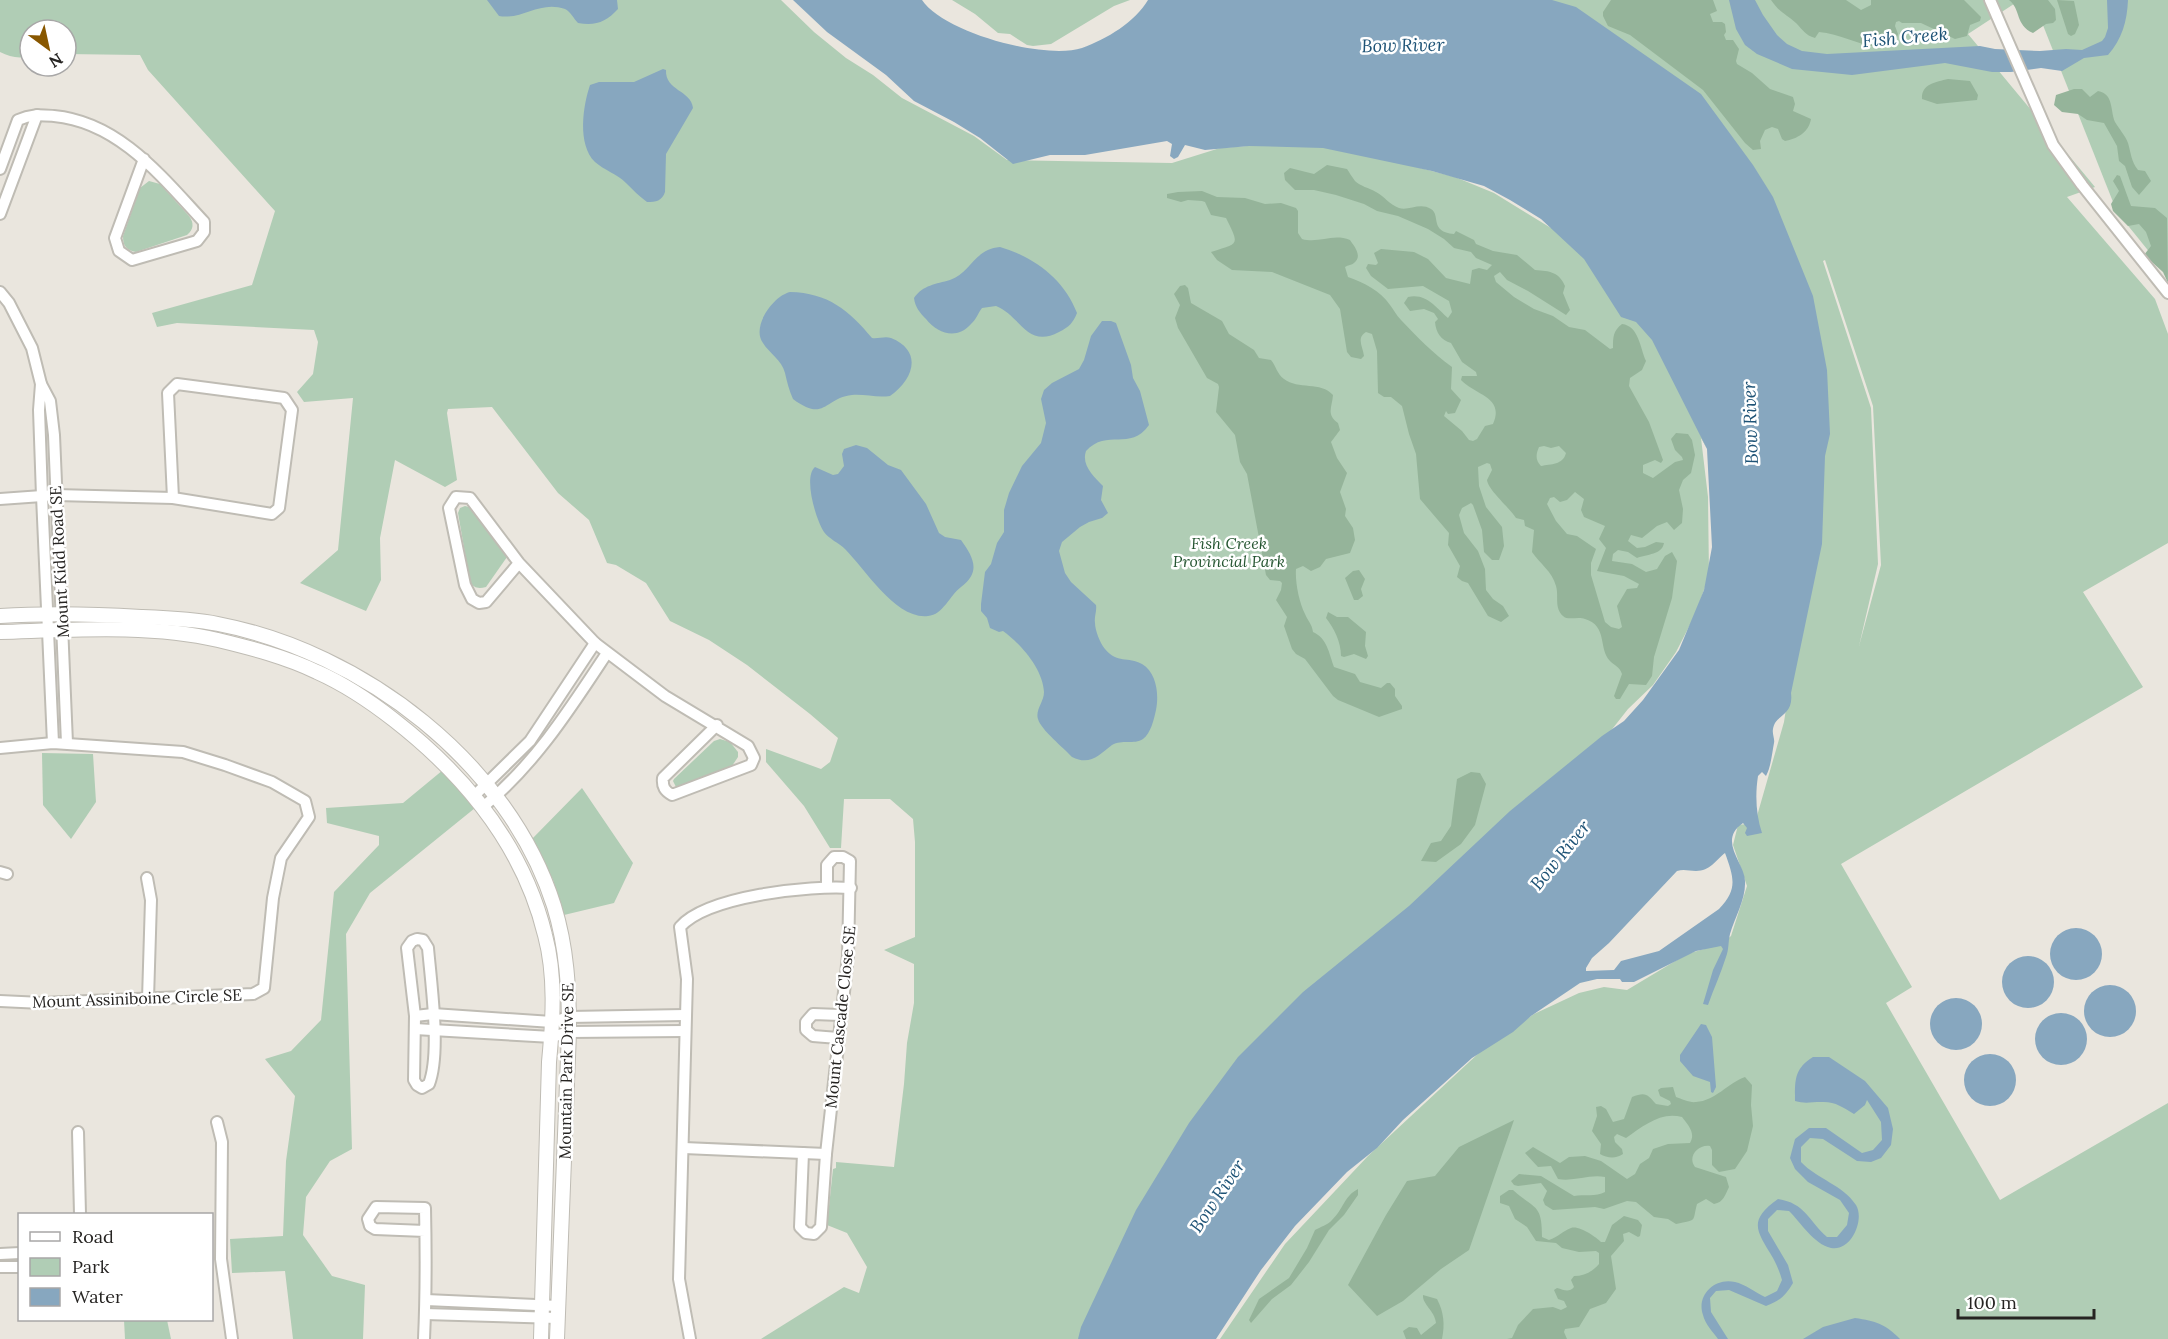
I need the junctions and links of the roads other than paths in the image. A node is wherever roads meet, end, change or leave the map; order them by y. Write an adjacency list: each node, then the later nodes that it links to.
1 (1990, 0): 7 (street)
2 (37, 115): 3 (street); 4 (street); 5 (street)
3 (144, 159): 3 (street)
4 (0, 169)
5 (0, 214)
6 (0, 292): 8 (street, Mount Kidd Road SE)
7 (2168, 293)
8 (41, 384): 9 (street, Mount Kidd Road SE); 10 (street, Mount Kidd Road SE)
9 (56, 495): 10 (street); 11 (street); 15 (street, Mount Kidd Road SE)
10 (42, 496): 12 (street); 14 (street, Mount Kidd Road SE)
11 (173, 498): 11 (street)
12 (0, 499)
13 (519, 563): 13 (street); 20 (street)
14 (47, 613): 15 (street, Mountain Park Drive SE); 16 (street, Mountain Park Drive SE); 18 (street, Mount Kidd Road SE)
15 (63, 613): 17 (street, Mount Kidd Road SE); 28 (street, Mountain Park Drive SE)
16 (0, 616)
17 (63, 630): 18 (street, Mountain Park Drive SE); 26 (street, Mount Kidd Road SE); 30 (street, Mountain Park Drive SE)
18 (48, 631): 19 (street, Mountain Park Drive SE); 25 (street, Mount Kidd Road SE)
19 (0, 632)
20 (595, 643): 21 (street); 22 (street)
21 (607, 652): 23 (street); 24 (street)
22 (549, 715): 23 (street); 28 (street)
23 (562, 722): 29 (street)
24 (717, 725): 24 (street)
25 (54, 743): 26 (street, Mount Assiniboine Circle SE); 27 (street, Mount Assiniboine Circle SE)
26 (67, 743): 34 (street, Mount Assiniboine Circle SE)
27 (0, 748)
28 (488, 784): 29 (street, Mountain Park Drive SE); 30 (street)
29 (496, 796): 30 (street); 40 (street, Mountain Park Drive SE)
30 (479, 801): 41 (street, Mountain Park Drive SE)
31 (147, 878): 34 (street)
32 (827, 886): 33 (street); 33 (street, Mount Cascade Close SE); 37 (street)
33 (851, 888): 38 (street, Mount Cascade Close SE)
34 (148, 999): 35 (street, Mount Assiniboine Circle SE)
35 (0, 1001)
36 (433, 1014): 39 (street); 39 (street); 41 (street); 43 (street)
37 (686, 1015): 40 (street); 44 (street)
38 (840, 1015): 47 (street, Mount Cascade Close SE); 47 (street)
39 (415, 1016): 42 (street)
40 (569, 1017): 41 (street); 45 (street, Mountain Park Drive SE)
41 (552, 1022): 46 (street, Mountain Park Drive SE)
42 (415, 1029): 43 (street); 43 (street)
43 (435, 1030): 46 (street)
44 (685, 1031): 45 (street); 50 (street)
45 (569, 1032): 46 (street); 63 (street, Mountain Park Drive SE)
46 (552, 1037): 62 (street, Mountain Park Drive SE)
47 (838, 1038): 52 (street, Mount Cascade Close SE)
48 (217, 1122): 55 (street)
49 (78, 1132): 53 (street)
50 (684, 1148): 51 (street); 69 (street)
51 (802, 1153): 52 (street); 52 (street, Mount Cascade Close SE)
52 (826, 1154)
53 (80, 1213)
54 (425, 1231): 54 (street); 61 (street)
55 (216, 1246): 58 (street)
56 (18, 1253): 57 (street)
57 (0, 1254)
58 (216, 1259): 65 (street)
59 (18, 1267): 60 (street)
60 (0, 1268)
61 (426, 1300): 62 (street); 64 (street)
62 (543, 1311): 63 (street); 64 (street); 67 (street, Mountain Park Drive SE)
63 (558, 1312): 68 (street, Mountain Park Drive SE)
64 (425, 1314): 66 (street)
65 (232, 1339)
66 (424, 1339)
67 (541, 1339)
68 (557, 1339)
69 (690, 1339)

